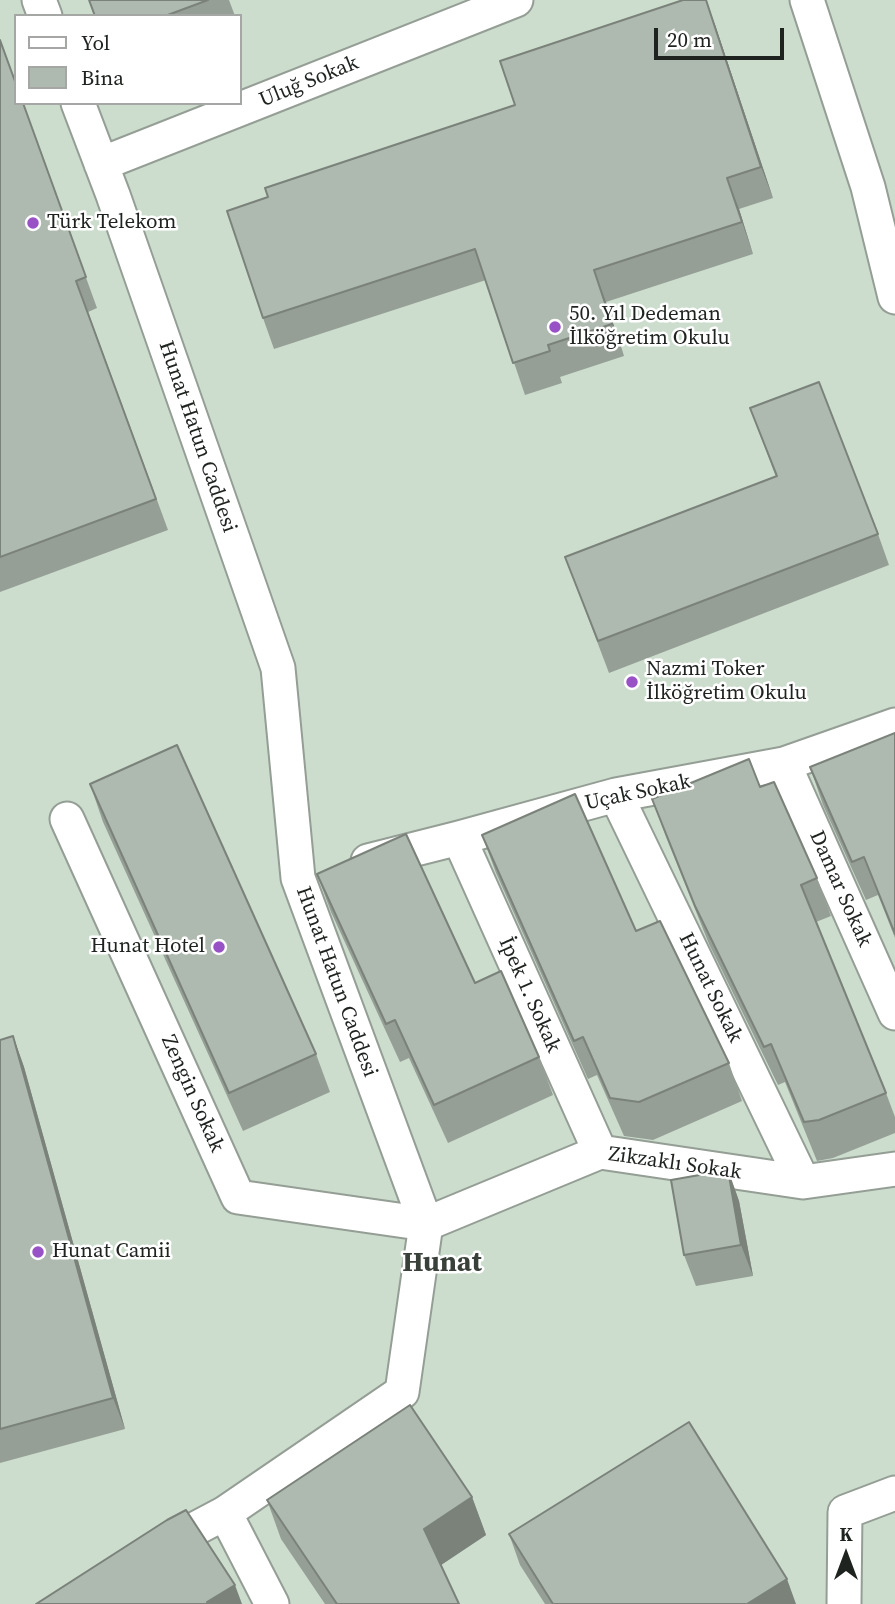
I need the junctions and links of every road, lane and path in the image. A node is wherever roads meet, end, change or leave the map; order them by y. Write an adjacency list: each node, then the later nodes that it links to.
1 (516, 0): 4 (street, Uluğ Sokak)
2 (807, 0): 5 (street)
3 (79, 105): 4 (street, Hunat Hatun Caddesi)
4 (101, 164): 12 (street, Hunat Hatun Caddesi)
5 (882, 181): 6 (street)
6 (895, 297)
7 (895, 725): 8 (street, Uçak Sokak)
8 (784, 764): 9 (street, Uçak Sokak); 13 (street, Damar Sokak)
9 (616, 794): 11 (street, Uçak Sokak); 16 (street, Hunat Sokak)
10 (67, 819): 17 (street, Zengin Sokak)
11 (459, 838): 12 (street, Uçak Sokak); 14 (street, İpek 1. Sokak)
12 (320, 873): 17 (street, Hunat Hatun Caddesi)
13 (895, 1013)
14 (600, 1153): 16 (street, Zikzaklı Sokak); 17 (street, Zikzaklı Sokak)
15 (895, 1169): 16 (street, Zikzaklı Sokak)
16 (803, 1182)
17 (426, 1224): 19 (street, Hunat Hatun Caddesi)
18 (895, 1493): 22 (street)
19 (225, 1513): 20 (street, Hunat Hatun Caddesi); 21 (street)
20 (127, 1565)
21 (272, 1604)
22 (844, 1604)

